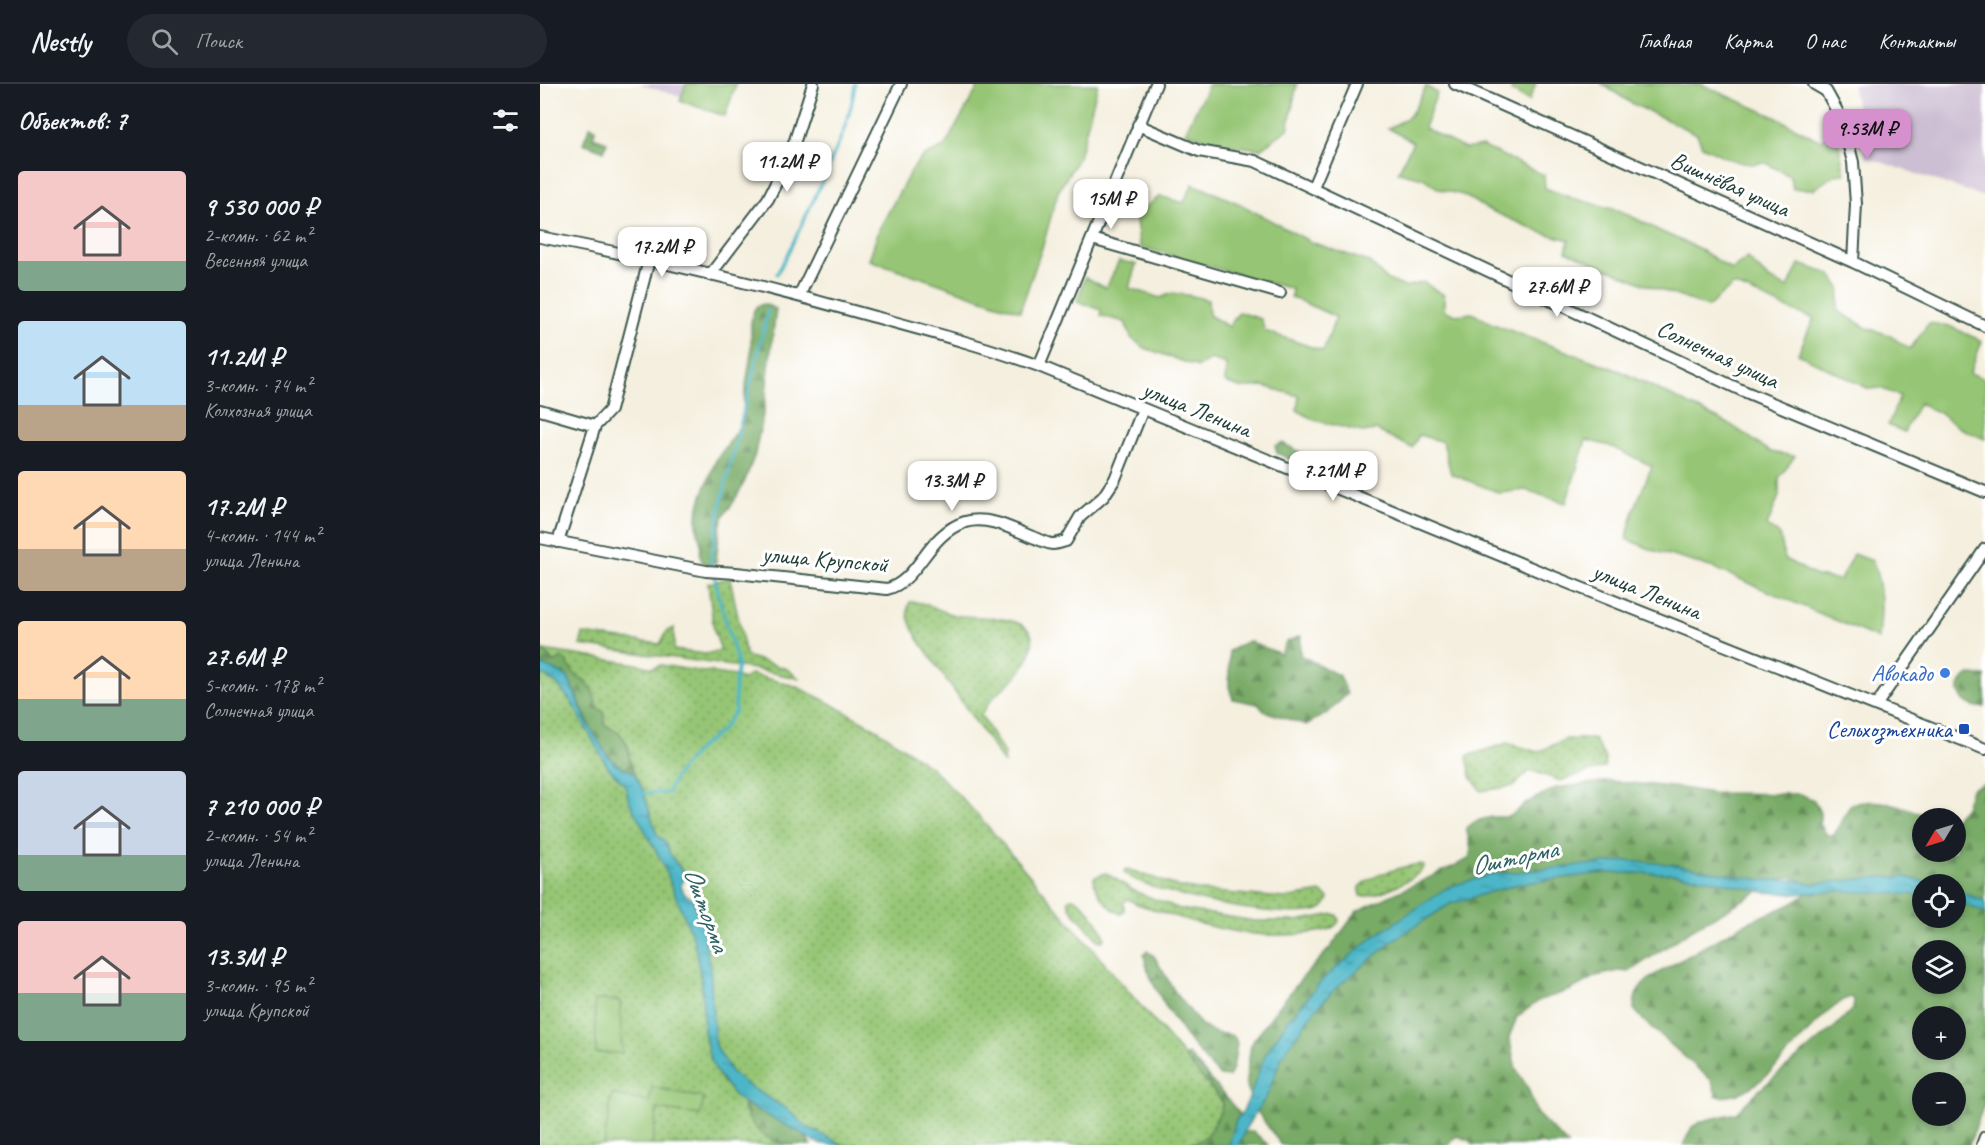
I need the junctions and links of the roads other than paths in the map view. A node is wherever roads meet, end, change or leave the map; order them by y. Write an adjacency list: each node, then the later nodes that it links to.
1 (813, 84): 13 (street)
2 (901, 84): 15 (street)
3 (1156, 84): 7 (street)
4 (1357, 84): 8 (street)
5 (1455, 84): 12 (street, Вишнёвая улица)
6 (1814, 84): 12 (street)
7 (1138, 125): 8 (street, Солнечная улица); 10 (street)
8 (1314, 187): 21 (street, Солнечная улица)
9 (540, 237): 11 (street, улица Ленина)
10 (1092, 239): 14 (street); 17 (street)
11 (649, 260): 13 (street, улица Ленина); 20 (street)
12 (1853, 262): 16 (street, Вишнёвая улица)
13 (711, 275): 15 (street, улица Ленина)
14 (1280, 293)
15 (799, 296): 17 (street, улица Ленина)
16 (1985, 326)
17 (1039, 366): 18 (street, улица Ленина)
18 (1143, 409): 23 (street, улица Крупской); 25 (street, улица Ленина)
19 (540, 410): 20 (street)
20 (595, 426): 23 (street)
21 (1985, 492)
22 (540, 538): 23 (street, улица Крупской)
23 (558, 542)
24 (1985, 549): 25 (street)
25 (1877, 704): 26 (street, улица Ленина)
26 (1985, 749)
27 (1985, 1137): 28 (street)
28 (1982, 1145)

